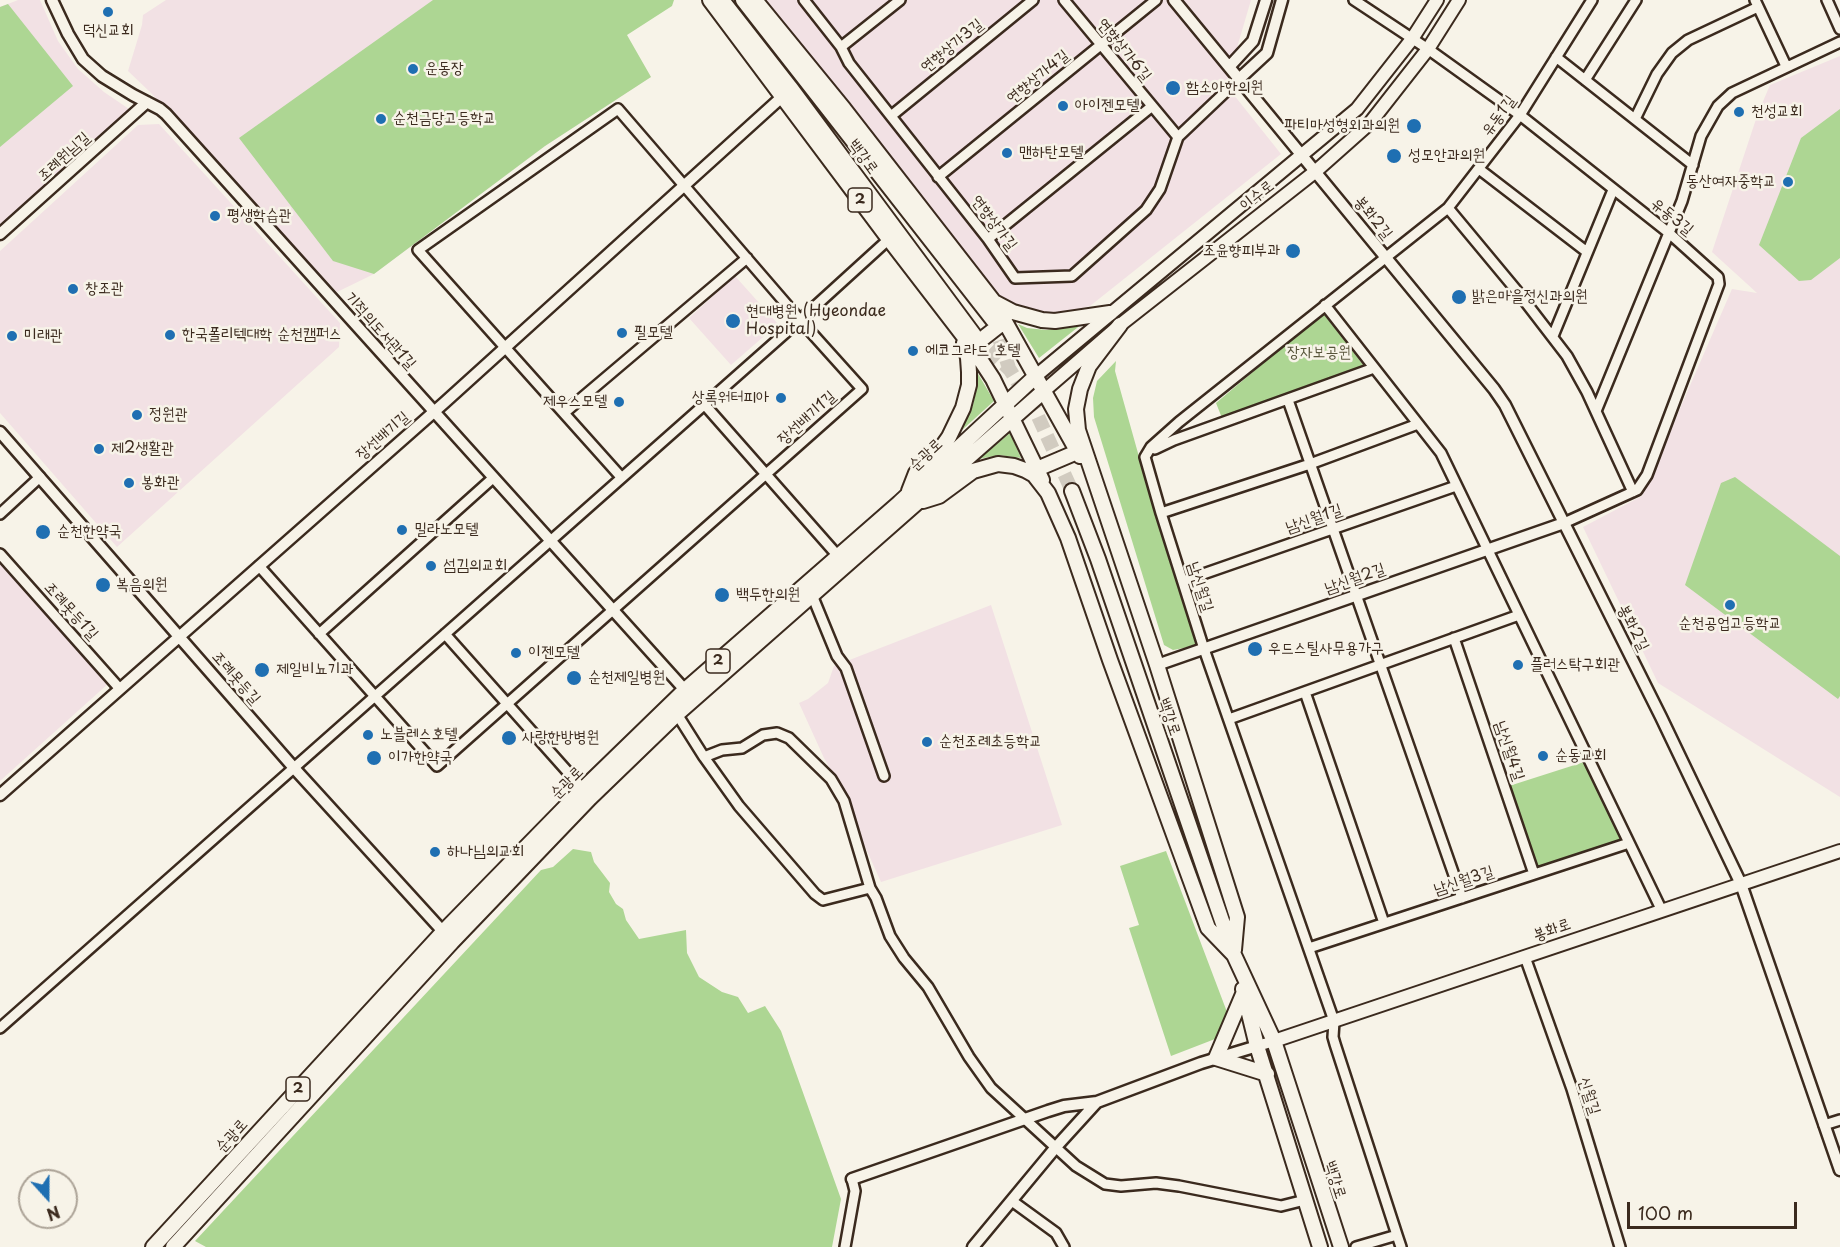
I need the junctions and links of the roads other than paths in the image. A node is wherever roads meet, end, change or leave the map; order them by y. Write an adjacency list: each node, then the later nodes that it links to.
1 (52, 0): 33 (street, 기적의도서관1길)
2 (710, 0): 32 (main road, 2)
3 (722, 0): 62 (main road, 백강로)
4 (743, 0): 58 (main road, 백강로)
5 (755, 0): 54 (main road)
6 (804, 0): 25 (street, 연향상가길)
7 (900, 0): 25 (street)
8 (1033, 0): 36 (street, 연향상가3길)
9 (1064, 0): 24 (street, 연향상가6길)
10 (1156, 0): 24 (street, 연향상가4길)
11 (1174, 0): 29 (street, 봉화2길)
12 (1266, 0): 29 (street)
13 (1282, 0): 30 (street)
14 (1354, 0): 22 (street, 유동3길)
15 (1437, 0): 22 (main road, 이수로)
16 (1459, 0): 26 (main road, 이수로)
17 (1592, 0): 27 (street, 유동1길)
18 (1636, 0): 31 (street)
19 (1827, 0): 21 (street)
20 (1757, 3): 28 (street); 37 (street)
21 (1840, 29)
22 (1412, 39): 26 (street, 유동3길); 39 (main road, 이수로)
23 (1840, 42): 28 (street)
24 (1101, 45): 34 (street, 연향상가6길); 43 (street, 연향상가4길)
25 (841, 47): 36 (street, 연향상가길)
26 (1428, 49): 35 (street, 유동3길); 42 (main road, 이수로)
27 (1556, 57): 31 (street); 35 (street, 유동1길)
28 (1785, 66): 40 (street)
29 (1229, 67): 30 (street, 봉화2길)
30 (1239, 80): 38 (street); 39 (street, 봉화2길)
31 (1585, 80): 37 (street)
32 (783, 96): 44 (street, 장선배기길); 49 (main road, 2)
33 (147, 102): 48 (street, 조례원님길); 71 (street, 기적의도서관1길)
34 (1151, 107): 38 (street, 연향상가6길); 50 (street)
35 (1520, 115): 41 (street, 유동1길); 45 (street, 유동3길)
36 (891, 116): 43 (street, 연향상가길)
37 (1635, 119): 40 (street)
38 (1178, 137): 50 (street, 연향상가길)
39 (1302, 154): 42 (street, 봉화2길); 56 (main road, 이수로)
40 (1693, 165): 47 (street)
41 (1479, 169): 46 (street, 유동1길); 51 (street)
42 (1316, 171): 53 (street, 봉화2길); 59 (main road, 이수로)
43 (938, 177): 50 (street, 연향상가길)
44 (684, 187): 52 (street); 63 (street, 장선배기길); 63 (street)
45 (1613, 190): 47 (street, 유동3길); 51 (street)
46 (1448, 208): 53 (street, 유동1길); 61 (street)
47 (1669, 233): 70 (street); 88 (street, 유동3길)
48 (0, 234)
49 (888, 239): 57 (street); 60 (main road, 2)
50 (988, 239)
51 (1587, 252): 61 (street)
52 (747, 258): 57 (street); 72 (street)
53 (1386, 258): 55 (street); 93 (street, 봉화2길)
54 (994, 302): 56 (main road); 58 (main road)
55 (1325, 306): 64 (street); 78 (street)
56 (1110, 313): 65 (main road, 이수로)
57 (800, 320): 69 (street); 82 (street, 장선배기1길)
58 (999, 321): 62 (main road); 65 (main road)
59 (1120, 325): 66 (main road, 이수로); 81 (main road)
60 (960, 333): 62 (main road, 2); 90 (main road, 2)
61 (1553, 336): 70 (street)
62 (973, 341): 68 (main road, 2)
63 (506, 347): 71 (street, 장선배기길); 72 (street)
64 (1374, 368): 67 (street); 74 (street)
65 (1037, 375): 66 (main road); 68 (main road, 순광로 / 2)
66 (1045, 390): 73 (main road, 순광로 / 2); 76 (main road)
67 (1288, 400): 78 (street); 79 (street)
68 (1005, 403): 73 (main road); 77 (main road, 순광로 / 2)
69 (704, 404): 82 (street); 84 (street)
70 (1596, 411): 88 (street)
71 (434, 412): 85 (street, 기적의도서관1길); 99 (street, 장선배기길)
72 (564, 413): 84 (street)
73 (1012, 417): 77 (main road, 순광로 / 2); 80 (main road)
74 (1418, 424): 79 (street); 86 (street)
75 (0, 432): 83 (street, 조례못등길)
76 (1077, 452): 80 (main road); 81 (main road)
77 (959, 456): 90 (main road, 순광로 / 2)
78 (1145, 457): 91 (street, 남신월길)
79 (1310, 464): 91 (street); 94 (street)
80 (1037, 469): 89 (main road)
81 (1092, 472): 111 (main road)
82 (766, 474): 98 (street); 103 (street, 장선배기1길)
83 (40, 477): 92 (street); 107 (street, 조례못등길)
84 (621, 477): 95 (street)
85 (493, 478): 95 (street, 기적의도서관1길); 105 (street)
86 (1456, 486): 94 (street, 남신월1길); 96 (street)
87 (1072, 490): 134 (main road, 백강로)
88 (1633, 492): 93 (street)
89 (1048, 493): 90 (main road); 134 (main road)
90 (913, 499): 98 (main road, 순광로 / 2); 101 (main road, 순광로 / 2)
91 (1161, 513): 100 (street, 남신월길)
92 (0, 514)
93 (1564, 524): 96 (street, 남신월2길); 127 (street, 봉화2길)
94 (1333, 529): 100 (street, 남신월1길); 102 (street)
95 (550, 541): 103 (street, 기적의도서관1길); 106 (street)
96 (1487, 550): 102 (street, 남신월2길); 104 (street)
97 (0, 554): 112 (street, 조례못등1길)
98 (837, 556): 113 (main road, 순광로 / 2)
99 (259, 566): 105 (street); 107 (street, 장선배기길)
100 (1183, 581): 109 (street, 남신월길)
101 (812, 595): 117 (main road, 순광로 / 2); 121 (street)
102 (1356, 595): 109 (street, 남신월2길); 110 (street)
103 (613, 610): 113 (street, 기적의도서관1길); 116 (street, 장선배기1길)
104 (1519, 615): 108 (street); 124 (street)
105 (319, 634): 115 (street)
106 (445, 634): 115 (street); 116 (street)
107 (180, 636): 112 (street, 장선배기길); 120 (street, 조례못등길)
108 (1454, 638): 110 (street); 126 (street, 남신월4길)
109 (1204, 649): 111 (street, 남신월2길); 118 (street, 남신월길)
110 (1381, 664): 114 (street); 129 (street)
111 (1157, 665): 134 (main road)
112 (120, 689): 123 (street, 장선배기길)
113 (685, 690): 117 (main road, 순광로 / 2)
114 (1305, 692): 118 (street); 131 (street)
115 (374, 696): 116 (street, 장선배기1길); 120 (street)
116 (507, 704): 122 (street)
117 (674, 709): 119 (street); 122 (main road, 순광로 / 2); 132 (main road, 순광로 / 2)
118 (1229, 719): 133 (street, 남신월길)
119 (705, 758): 128 (street); 128 (street)
120 (294, 768): 132 (street, 조례못등길); 138 (street)
121 (884, 776)
122 (583, 789): 132 (main road, 순광로 / 2)
123 (0, 795)
124 (1629, 843): 126 (street, 남신월3길); 130 (street)
125 (1840, 851): 127 (main road, 봉화로)
126 (1534, 874): 129 (street, 남신월3길)
127 (1741, 884): 130 (main road, 봉화로); 146 (street, 봉화2길)
128 (870, 888): 144 (street)
129 (1462, 898): 131 (street, 남신월3길)
130 (1662, 910): 135 (main road, 봉화로)
131 (1384, 923): 133 (street, 남신월3길)
132 (448, 937): 153 (main road, 순광로 / 2); 154 (main road, 순광로 / 2)
133 (1309, 948): 137 (street, 남신월길)
134 (1234, 955): 136 (main road, 백강로); 139 (main road, 백강로)
135 (1525, 957): 137 (main road, 봉화로); 162 (street, 신월길)
136 (1244, 992): 140 (main road, 백강로); 141 (main road)
137 (1335, 1021): 139 (main road, 봉화로); 152 (street, 남신월길)
138 (0, 1028)
139 (1274, 1041): 140 (street); 159 (main road, 백강로)
140 (1257, 1046): 141 (street); 142 (main road, 백강로)
141 (1216, 1058): 142 (main road); 143 (street)
142 (1267, 1074): 150 (main road, 백강로)
143 (1097, 1102): 144 (street); 147 (street)
144 (1025, 1119): 147 (street); 149 (street)
145 (1840, 1120): 146 (street)
146 (1824, 1125): 148 (street, 봉화2길)
147 (1056, 1146): 150 (street); 151 (street)
148 (1840, 1170)
149 (852, 1179): 155 (street)
150 (1305, 1200): 158 (main road, 백강로)
151 (1012, 1201): 156 (street); 157 (street)
152 (1397, 1235): 160 (street); 161 (street, 남신월길)
153 (153, 1247)
154 (173, 1247)
155 (845, 1247)
156 (973, 1247)
157 (1064, 1247)
158 (1320, 1247)
159 (1341, 1247)
160 (1356, 1247)
161 (1401, 1247)
162 (1620, 1247)

